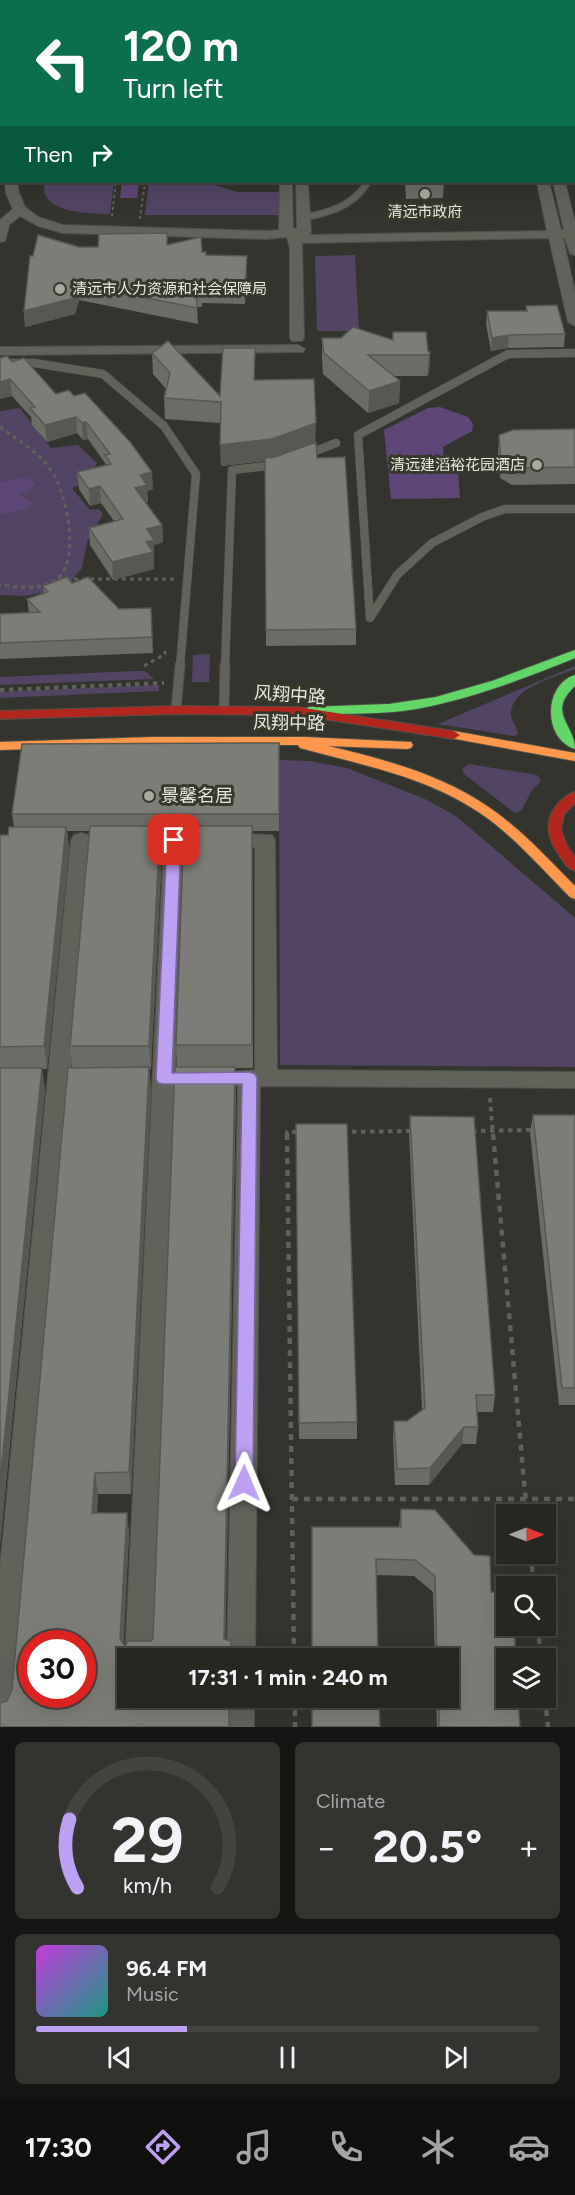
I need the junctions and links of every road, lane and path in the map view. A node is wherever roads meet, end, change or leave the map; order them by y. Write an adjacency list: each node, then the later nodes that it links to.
1 (11, 183): 9 (street)
2 (116, 183): 10 (path)
3 (145, 183): 11 (path)
4 (286, 183): 12 (street)
5 (302, 183): 12 (street)
6 (368, 183): 12 (lane)
7 (543, 183): 14 (street)
8 (559, 183): 13 (street)
9 (19, 210): 12 (street); 15 (street)
10 (111, 219)
11 (140, 219)
12 (300, 228): 14 (street); 18 (street)
13 (573, 230): 14 (street); 16 (street)
14 (553, 231): 17 (street)
15 (0, 238)
16 (575, 251)
17 (575, 322)
18 (0, 351)
19 (575, 353): 25 (lane)
20 (0, 363): 27 (lane)
21 (0, 427): 26 (path)
22 (336, 443): 23 (lane)
23 (294, 459)
24 (284, 462): 36 (lane)
25 (575, 509)
26 (57, 579): 27 (path); 28 (path)
27 (187, 579): 29 (lane)
28 (0, 585)
29 (182, 640): 31 (path); 35 (lane)
30 (575, 654): 37 (main road)
31 (144, 666)
32 (575, 679): 40 (main road)
33 (173, 683): 34 (path)
34 (0, 690)
35 (176, 710): 36 (main road, 风翔中路); 38 (main road, 风翔中路)
36 (224, 710): 37 (main road, 风翔中路)
37 (297, 711): 43 (main road, 风翔中路)
38 (0, 715)
39 (282, 741): 41 (main road, 凤翔中路); 42 (main road, 凤翔中路); 49 (main road)
40 (575, 745)
41 (0, 746)
42 (424, 747)
43 (575, 757)
44 (575, 796): 48 (main road)
45 (81, 840): 54 (street)
46 (151, 840): 47 (street)
47 (193, 840): 51 (street); 66 (street)
48 (575, 866)
49 (575, 894)
50 (217, 1078): 51 (street)
51 (258, 1078): 52 (street); 67 (street)
52 (488, 1079): 55 (street); 56 (path)
53 (36, 1080): 54 (street)
54 (71, 1080): 69 (street)
55 (575, 1080)
56 (492, 1130): 57 (path); 59 (path); 63 (path)
57 (539, 1130)
58 (424, 1131): 61 (path)
59 (469, 1131)
60 (310, 1132): 62 (path)
61 (333, 1132)
62 (292, 1499): 63 (path); 68 (path)
63 (526, 1499): 64 (path); 65 (path)
64 (575, 1499)
65 (526, 1504)
66 (139, 1648)
67 (241, 1648)
68 (294, 1648)
69 (0, 1708)
70 (137, 1708): 74 (street)
71 (240, 1708): 75 (street)
72 (295, 1708): 76 (path)
73 (546, 1708): 77 (path)
74 (136, 1727)
75 (240, 1727)
76 (295, 1727)
77 (548, 1727)

